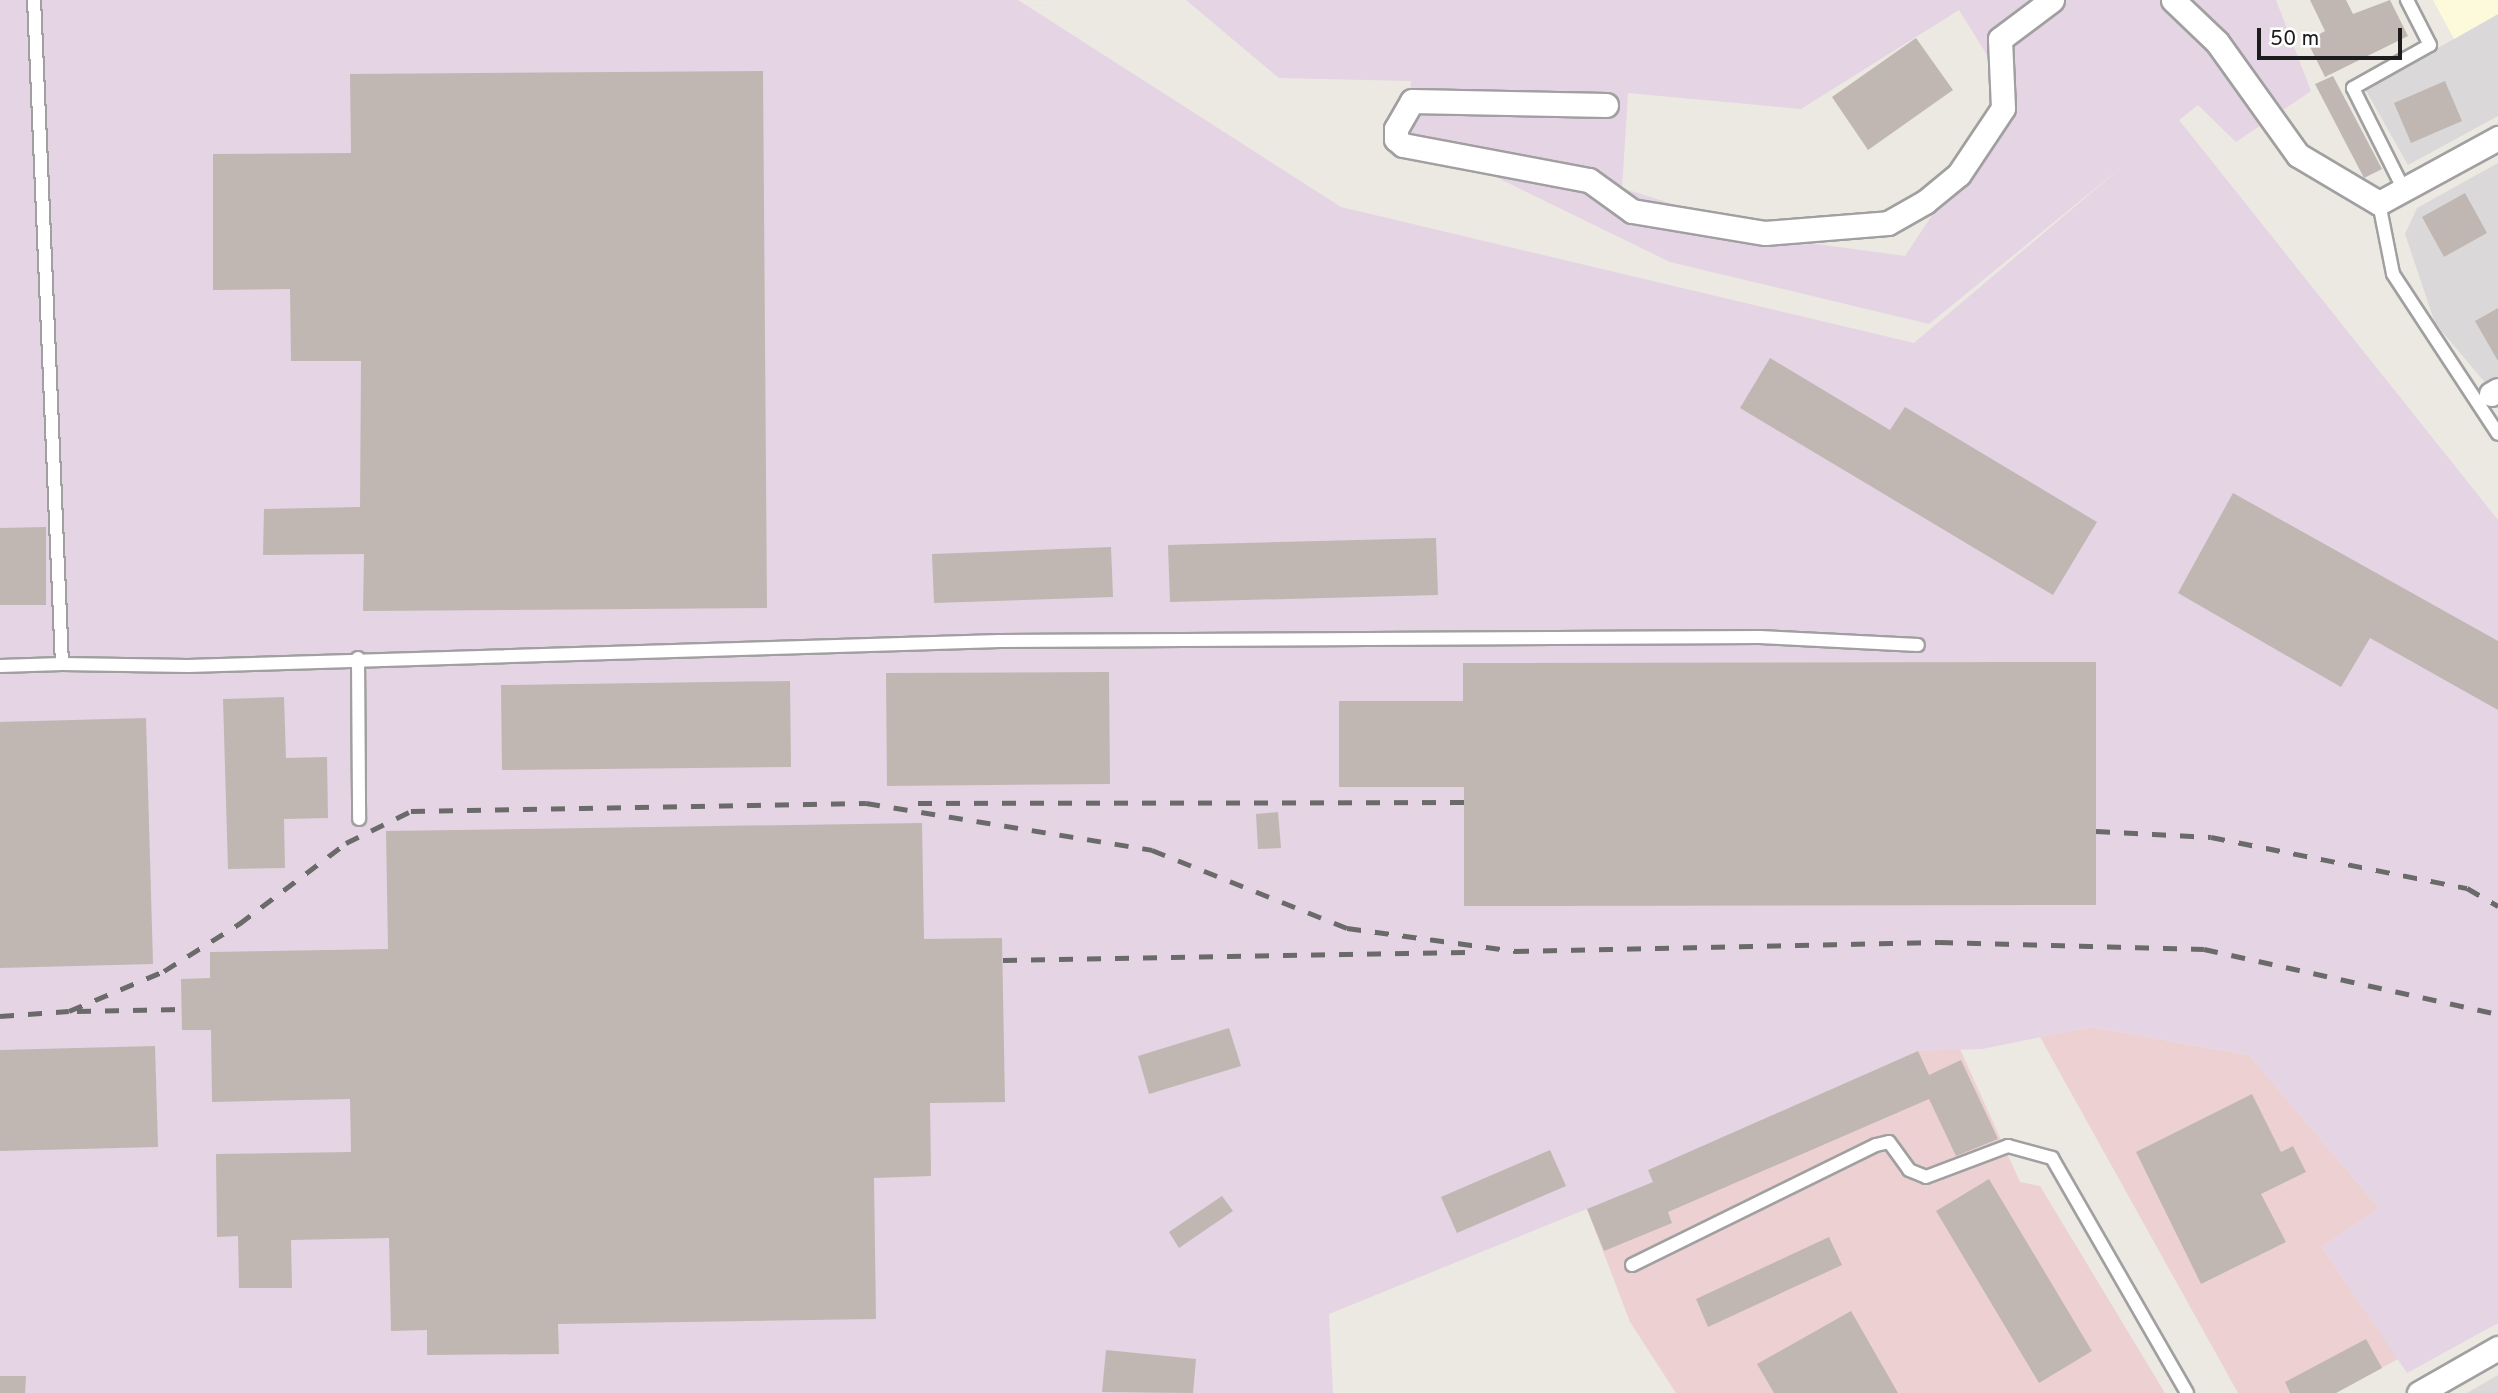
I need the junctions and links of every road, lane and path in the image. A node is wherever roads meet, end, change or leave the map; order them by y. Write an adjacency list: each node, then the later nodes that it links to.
1 (34, 0): 12 (lane)
2 (2052, 0): 5 (street)
3 (2173, 0): 8 (street)
4 (2407, 0): 7 (lane)
5 (1605, 105)
6 (2498, 138): 7 (street)
7 (2404, 190): 8 (street)
8 (2379, 203): 9 (lane)
9 (2498, 434)
10 (1918, 645): 11 (lane)
11 (358, 658): 12 (lane); 14 (lane)
12 (62, 664): 13 (lane)
13 (0, 666)
14 (359, 819)
15 (1632, 1265): 17 (lane)
16 (2498, 1348): 18 (street)
17 (2187, 1393)
18 (2419, 1393)

